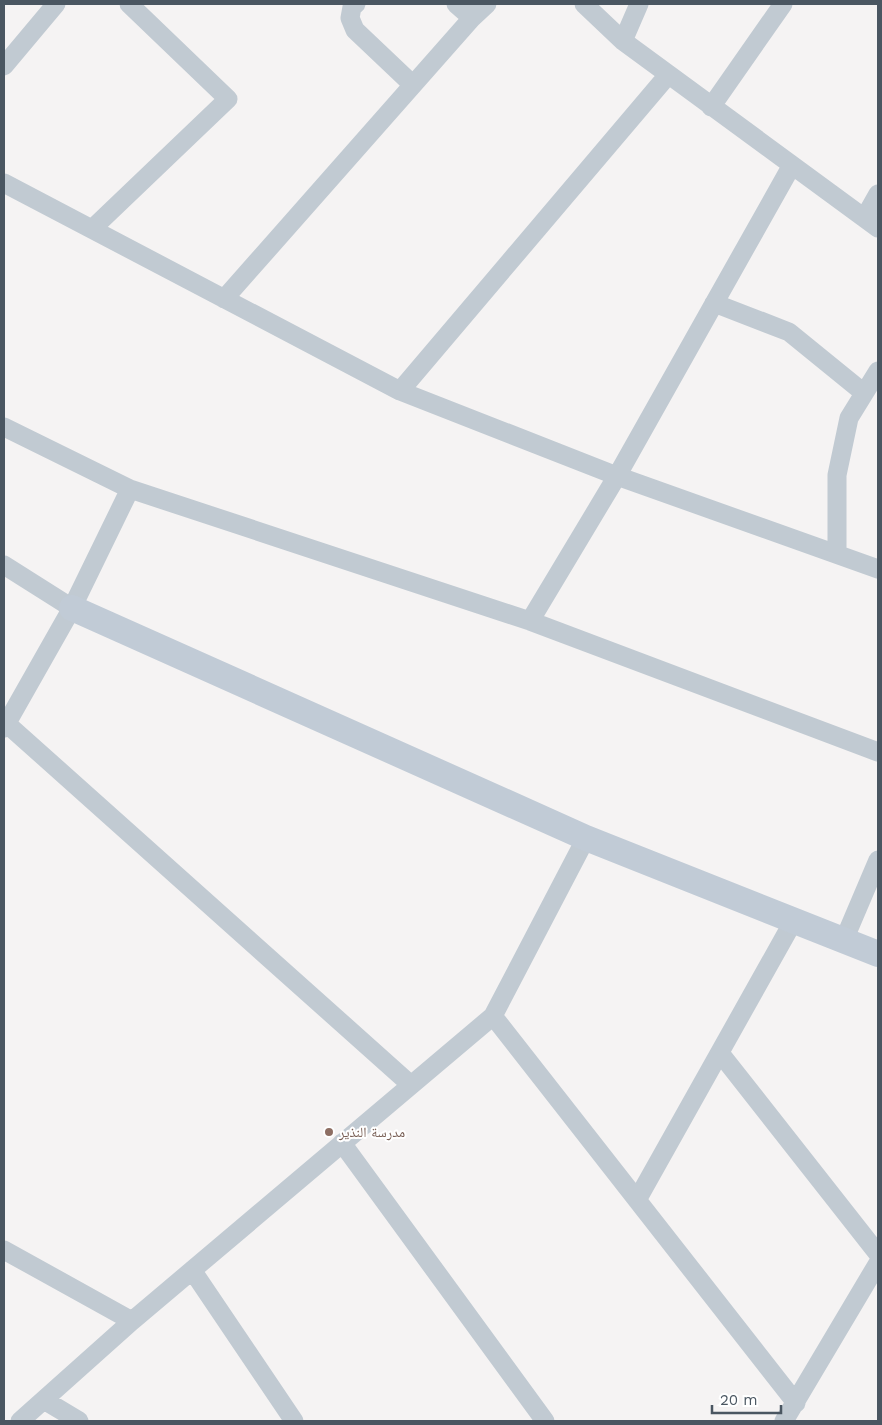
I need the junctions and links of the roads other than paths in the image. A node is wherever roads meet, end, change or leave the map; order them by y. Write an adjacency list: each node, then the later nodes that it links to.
1 (56, 4): 11 (street)
2 (129, 4): 19 (street)
3 (356, 4): 13 (street)
4 (456, 4): 9 (street)
5 (487, 4): 9 (street)
6 (584, 4): 10 (street)
7 (639, 4): 10 (street)
8 (783, 4): 14 (street)
9 (472, 18): 13 (street)
10 (622, 41): 12 (street)
11 (4, 66)
12 (668, 76): 14 (street); 23 (street)
13 (413, 85): 20 (street)
14 (711, 107): 15 (street)
15 (792, 165): 18 (street); 21 (street)
16 (4, 183): 19 (street)
17 (878, 194): 18 (street)
18 (871, 222)
19 (92, 229): 20 (street)
20 (224, 299): 23 (street)
21 (714, 303): 24 (street); 26 (street)
22 (878, 371): 24 (street)
23 (400, 391): 26 (street)
24 (864, 393): 28 (street)
25 (4, 427): 27 (street)
26 (616, 476): 28 (street); 32 (street)
27 (130, 489): 31 (street); 32 (street)
28 (837, 554): 30 (street)
29 (4, 565): 31 (street)
30 (878, 569)
31 (72, 608): 33 (street); 35 (street)
32 (530, 621): 34 (street)
33 (5, 726): 42 (street)
34 (878, 752)
35 (586, 838): 37 (street); 40 (street)
36 (878, 860): 38 (street)
37 (794, 920): 38 (street); 41 (street)
38 (844, 940): 39 (street)
39 (878, 954)
40 (493, 1016): 42 (street); 44 (street)
41 (720, 1053): 44 (street); 46 (street)
42 (411, 1085): 43 (street)
43 (342, 1143): 48 (street); 55 (street)
44 (637, 1200): 51 (street)
45 (4, 1250): 49 (street)
46 (878, 1254)
47 (878, 1263): 51 (street)
48 (192, 1270): 49 (street); 54 (street)
49 (132, 1321): 50 (street)
50 (44, 1400): 52 (street); 53 (street)
51 (796, 1403): 56 (street)
52 (20, 1421)
53 (79, 1421)
54 (294, 1421)
55 (545, 1421)
56 (784, 1421)

